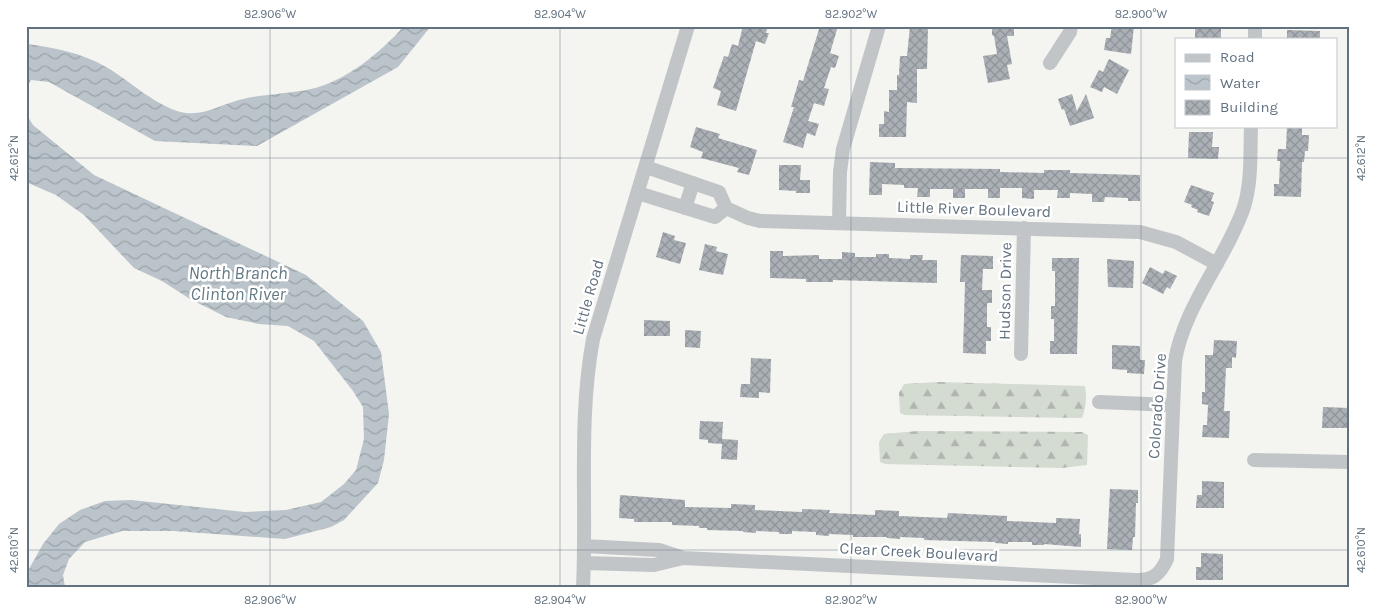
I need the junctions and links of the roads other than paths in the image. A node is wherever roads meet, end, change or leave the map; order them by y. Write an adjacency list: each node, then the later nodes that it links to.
1 (688, 26): 6 (street, Little Road)
2 (879, 26): 11 (street)
3 (1071, 26): 4 (street)
4 (1050, 63)
5 (1252, 128): 13 (street, Colorado Drive)
6 (646, 167): 7 (street, Little River Boulevard); 8 (street, Little Road)
7 (693, 183): 9 (street); 10 (street, Little River Boulevard)
8 (638, 193): 9 (street); 19 (street, Little Road)
9 (685, 208): 10 (street)
10 (726, 208): 11 (street, Little River Boulevard)
11 (839, 223): 12 (street, Little River Boulevard)
12 (1024, 228): 13 (street, Little River Boulevard); 14 (street, Hudson Drive)
13 (1217, 264): 16 (street, Colorado Drive)
14 (1021, 354)
15 (1099, 402): 16 (street)
16 (1173, 405): 24 (street, Colorado Drive)
17 (1254, 460): 18 (street)
18 (1349, 462)
19 (584, 546): 20 (street, Clear Creek Boulevard); 22 (street, Little Road)
20 (628, 549): 21 (street, Clear Creek Boulevard); 23 (street)
21 (683, 558): 23 (street, Clear Creek Boulevard); 24 (street, Clear Creek Boulevard)
22 (584, 563): 23 (street, Clear Creek Boulevard); 25 (street, Little Road)
23 (628, 564)
24 (1153, 578)
25 (583, 587)

